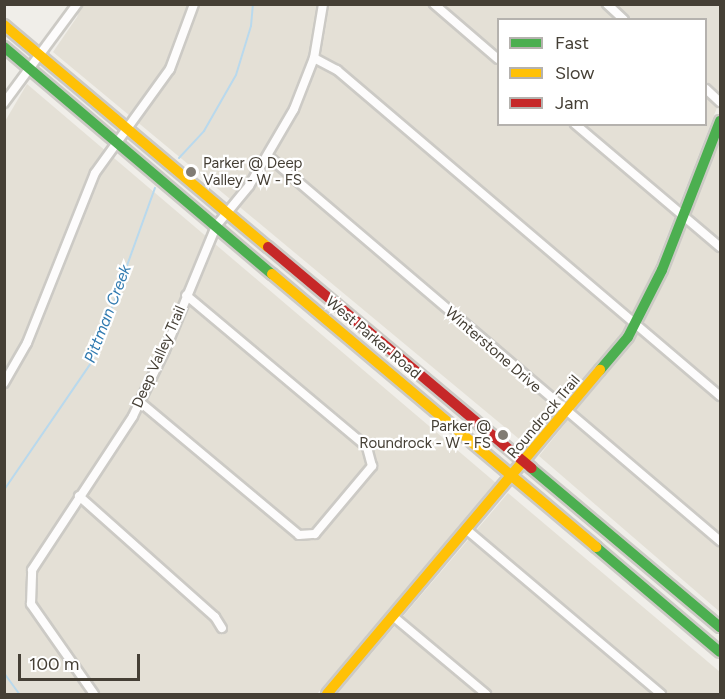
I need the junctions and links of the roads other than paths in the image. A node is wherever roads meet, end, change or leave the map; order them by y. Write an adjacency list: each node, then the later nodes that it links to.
1 (78, 4): 9 (street)
2 (194, 4): 18 (street)
3 (323, 4): 10 (street, Deep Valley Trail)
4 (434, 4): 11 (street)
5 (607, 4): 6 (street)
6 (622, 18)
7 (4, 25): 9 (main road, West Parker Road)
8 (4, 47): 12 (main road, West Parker Road)
9 (42, 58): 12 (street); 18 (main road, West Parker Road)
10 (314, 58): 20 (street, Deep Valley Trail); 26 (street)
11 (497, 58)
12 (31, 69): 15 (street); 19 (main road, West Parker Road)
13 (707, 91): 14 (street)
14 (720, 102)
15 (4, 103)
16 (720, 121): 22 (main road, Roundrock Trail)
17 (577, 126): 22 (street)
18 (129, 128): 19 (street); 21 (main road, West Parker Road)
19 (116, 141): 23 (main road, West Parker Road); 27 (street)
20 (268, 156): 21 (street, Deep Valley Trail); 30 (street, Winterstone Drive)
21 (228, 212): 23 (street, Deep Valley Trail); 31 (main road, West Parker Road)
22 (684, 218): 24 (street); 26 (main road, Roundrock Trail)
23 (216, 226): 25 (street, Deep Valley Trail); 32 (main road, West Parker Road)
24 (720, 248)
25 (186, 295): 29 (street, Deep Valley Trail); 29 (street)
26 (636, 324): 28 (street); 30 (main road, Roundrock Trail)
27 (4, 383)
28 (720, 396)
29 (140, 402): 33 (street, Deep Valley Trail)
30 (567, 413): 31 (main road, Roundrock Trail); 35 (street, Winterstone Drive)
31 (525, 462): 32 (main road, Roundrock Trail); 37 (main road, West Parker Road)
32 (514, 476): 34 (main road, Roundrock Trail); 39 (main road, West Parker Road)
33 (79, 496): 38 (street); 40 (street, Deep Valley Trail)
34 (467, 530): 36 (main road, Roundrock Trail); 43 (street)
35 (720, 541)
36 (393, 617): 41 (main road, Roundrock Trail); 42 (street)
37 (720, 627)
38 (222, 628)
39 (720, 652)
40 (94, 694)
41 (327, 694)
42 (486, 694)
43 (661, 694)

